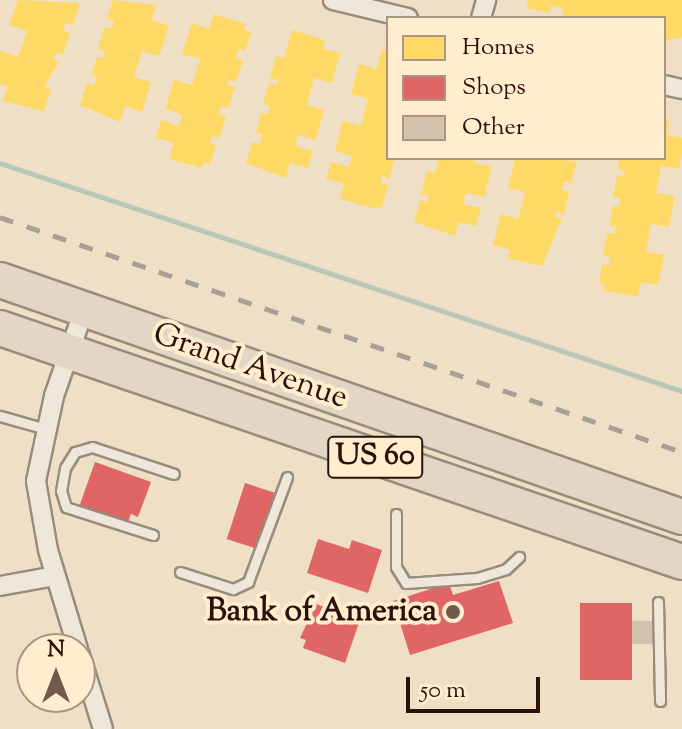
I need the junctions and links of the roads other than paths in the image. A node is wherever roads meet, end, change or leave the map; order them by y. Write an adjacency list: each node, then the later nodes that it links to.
1 (333, 0): 2 (street)
2 (400, 16)
3 (0, 280): 4 (highway, Grand Avenue / US 60)
4 (84, 310): 6 (street); 12 (highway, Grand Avenue / US 60)
5 (0, 328): 6 (highway, Grand Avenue / US 60)
6 (69, 352): 8 (street); 15 (highway, Grand Avenue / US 60)
7 (0, 416): 8 (lane)
8 (46, 429): 17 (street)
9 (174, 474): 13 (lane)
10 (287, 477): 16 (lane)
11 (396, 514): 14 (lane)
12 (682, 517)
13 (153, 535)
14 (519, 557)
15 (682, 562)
16 (180, 572)
17 (55, 576): 18 (street); 20 (street)
18 (0, 586)
19 (658, 602): 21 (lane)
20 (73, 633)
21 (660, 701)
22 (96, 706): 23 (street)
23 (103, 729)

